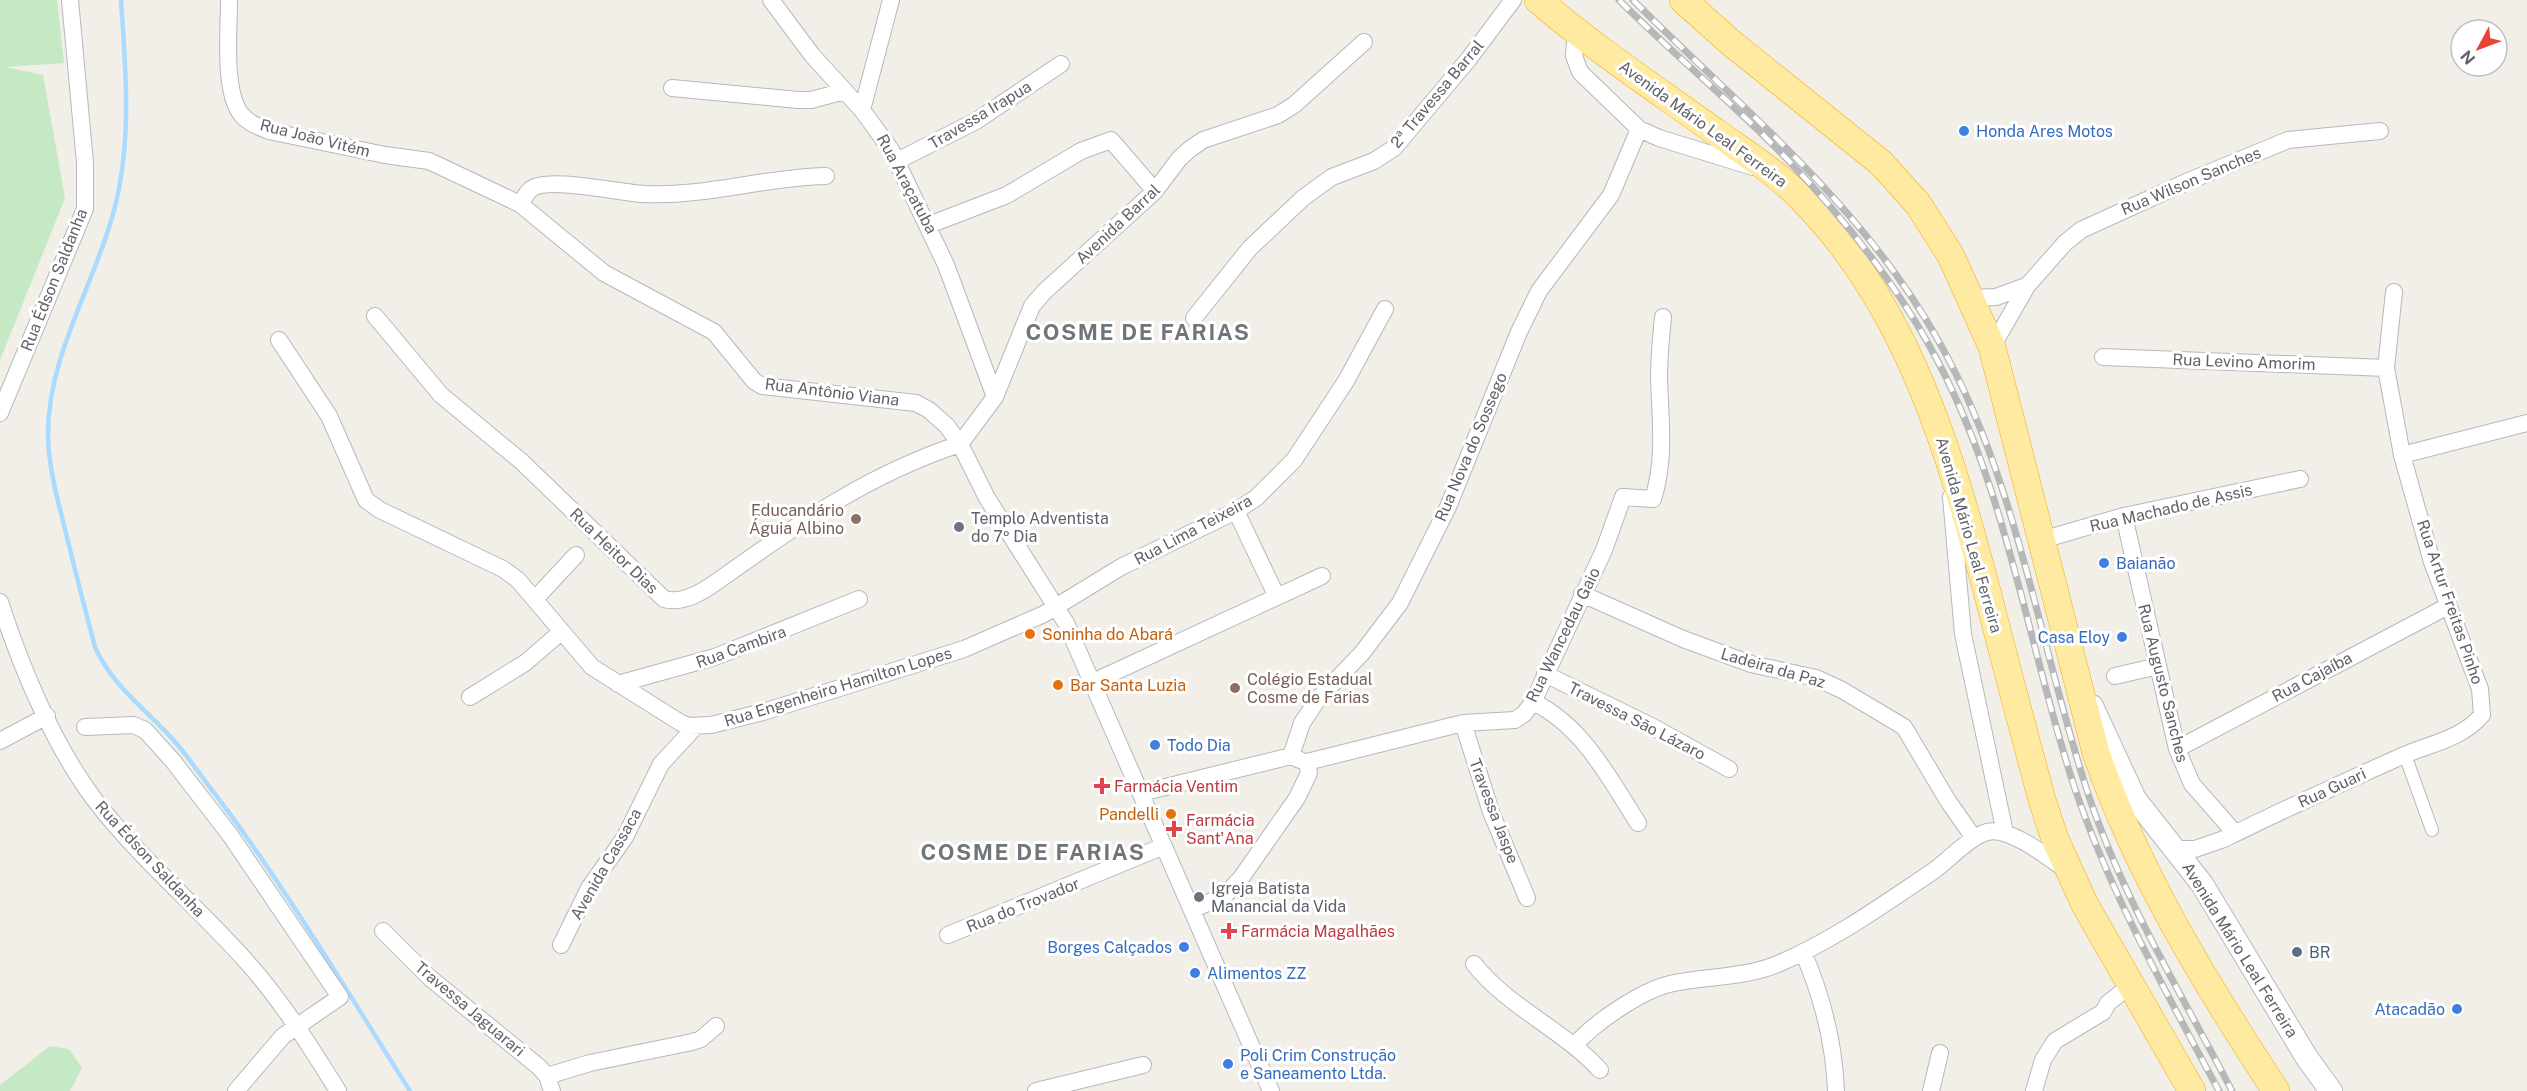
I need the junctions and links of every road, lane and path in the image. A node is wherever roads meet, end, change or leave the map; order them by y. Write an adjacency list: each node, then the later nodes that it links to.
1 (70, 0): 35 (street, Rua Édson Saldanha)
2 (229, 0): 20 (street, Rua João Vitém)
3 (771, 0): 12 (street, Rua Araçatuba)
4 (891, 0): 13 (street)
5 (1513, 0): 29 (street, 2ª Travessa Barral)
6 (1538, 0): 8 (highway, Avenida Mário Leal Ferreira)
7 (1683, 0): 25 (highway, Avenida Mário Leal Ferreira)
8 (1576, 31): 14 (street); 17 (highway, Avenida Mário Leal Ferreira)
9 (1364, 42): 19 (street, Avenida Barral)
10 (1061, 64): 16 (street, Travessa Irapua)
11 (672, 88): 12 (street)
12 (845, 91): 13 (street, Rua Araçatuba)
13 (862, 110): 16 (street, Rua Araçatuba)
14 (1639, 129): 17 (street); 70 (street, Rua Nova do Sossego)
15 (2380, 131): 23 (street, Rua Wilson Sanches)
16 (897, 161): 22 (street, Rua Araçatuba)
17 (1774, 174): 39 (highway, Avenida Mário Leal Ferreira)
18 (826, 176): 21 (street)
19 (1155, 191): 22 (street); 34 (street, Avenida Barral)
20 (500, 195): 21 (street, Rua Antônio Viana)
21 (520, 204): 37 (street, Rua Antônio Viana)
22 (929, 225): 34 (street, Rua Araçatuba)
23 (2027, 286): 25 (street, Rua Wilson Sanches); 31 (street, Rua Wilson Sanches)
24 (2394, 292): 33 (street)
25 (1971, 298): 31 (highway, Avenida Mário Leal Ferreira)
26 (1385, 309): 41 (street, Rua Lima Teixeira)
27 (375, 316): 37 (street, Rua Heitor Dias)
28 (1663, 317): 46 (street, Rua Wancedau Gaio)
29 (1194, 318)
30 (279, 340): 48 (street)
31 (1992, 347): 43 (highway, Avenida Mário Leal Ferreira)
32 (2103, 357): 33 (street, Rua Levino Amorim)
33 (2386, 368): 38 (street)
34 (995, 397): 37 (street, Avenida Barral)
35 (0, 413)
36 (2527, 423): 38 (street)
37 (960, 444): 51 (street, Rua Antônio Viana)
38 (2402, 454): 52 (street, Rua Artur Freitas Pinho)
39 (1949, 458): 75 (street); 80 (highway, Avenida Mário Leal Ferreira)
40 (2300, 479): 42 (street, Rua Machado de Assis)
41 (1236, 511): 47 (street); 51 (street, Rua Lima Teixeira)
42 (2124, 516): 43 (street, Rua Machado de Assis); 54 (street, Rua Augusto Sanches)
43 (2042, 540): 59 (highway, Avenida Mário Leal Ferreira)
44 (576, 555): 48 (street)
45 (1322, 576): 47 (street)
46 (1582, 594): 55 (street, Rua Wancedau Gaio); 77 (street, Ladeira da Paz)
47 (1277, 597): 57 (street)
48 (535, 599): 53 (street)
49 (859, 599): 58 (street, Rua Cambira)
50 (0, 602): 63 (street, Rua Édson Saldanha)
51 (1057, 606): 57 (street, Rua Antônio Viana); 65 (street, Rua Engenheiro Hamilton Lopes)
52 (2448, 606): 62 (street, Rua Artur Freitas Pinho); 68 (street, Rua Cajaíba)
53 (561, 632): 58 (street); 60 (street)
54 (2158, 666): 56 (street); 68 (street, Rua Augusto Sanches)
55 (1545, 674): 61 (street, Rua Wancedau Gaio); 71 (street, Travessa São Lázaro)
56 (2115, 676)
57 (1093, 682): 72 (street, Rua Antônio Viana)
58 (618, 684): 65 (street)
59 (2080, 685): 79 (main road, Avenida Mário Leal Ferreira); 104 (highway, Avenida Mário Leal Ferreira)
60 (470, 697)
61 (1533, 702): 64 (street, Rua Wancedau Gaio); 73 (street)
62 (2482, 715): 69 (street, Rua Guari)
63 (47, 716): 67 (street); 89 (street, Rua Édson Saldanha)
64 (1463, 723): 70 (street, Rua Wancedau Gaio); 81 (street, Travessa Jaspe)
65 (696, 726): 85 (street, Avenida Cassaca)
66 (85, 727): 89 (street)
67 (0, 741)
68 (2177, 749): 76 (street, Rua Augusto Sanches)
69 (2405, 755): 74 (street); 76 (street, Rua Guari)
70 (1299, 759): 72 (street, Rua Wancedau Gaio); 82 (street)
71 (1729, 769)
72 (1141, 793): 78 (street, Rua Antônio Viana)
73 (1638, 823)
74 (2432, 830)
75 (2005, 833): 77 (street); 80 (street)
76 (2235, 833): 79 (street, Rua Guari)
77 (1974, 838): 86 (street)
78 (1164, 846): 82 (street, Rua Antônio Viana); 84 (street, Rua do Trovador)
79 (2177, 849): 105 (main road, Avenida Mário Leal Ferreira)
80 (2069, 872): 88 (highway, Avenida Mário Leal Ferreira)
81 (1527, 898)
82 (1192, 910): 99 (street, Rua Antônio Viana)
83 (383, 931): 95 (street, Travessa Jaguarari)
84 (948, 935)
85 (561, 945)
86 (1803, 952): 91 (street); 100 (street)
87 (1474, 964): 91 (street)
88 (2131, 986): 102 (street); 103 (highway, Avenida Mário Leal Ferreira)
89 (296, 1025): 96 (street); 97 (street, Rua Édson Saldanha)
90 (716, 1026): 95 (street)
91 (1575, 1045): 94 (street)
92 (1940, 1053): 101 (street)
93 (1143, 1065): 98 (street)
94 (1600, 1070)
95 (549, 1084)
96 (236, 1091)
97 (338, 1091)
98 (1036, 1091)
99 (1271, 1091)
100 (1836, 1091)
101 (1931, 1091)
102 (2034, 1091)
103 (2192, 1091)
104 (2276, 1091)
105 (2331, 1091)

